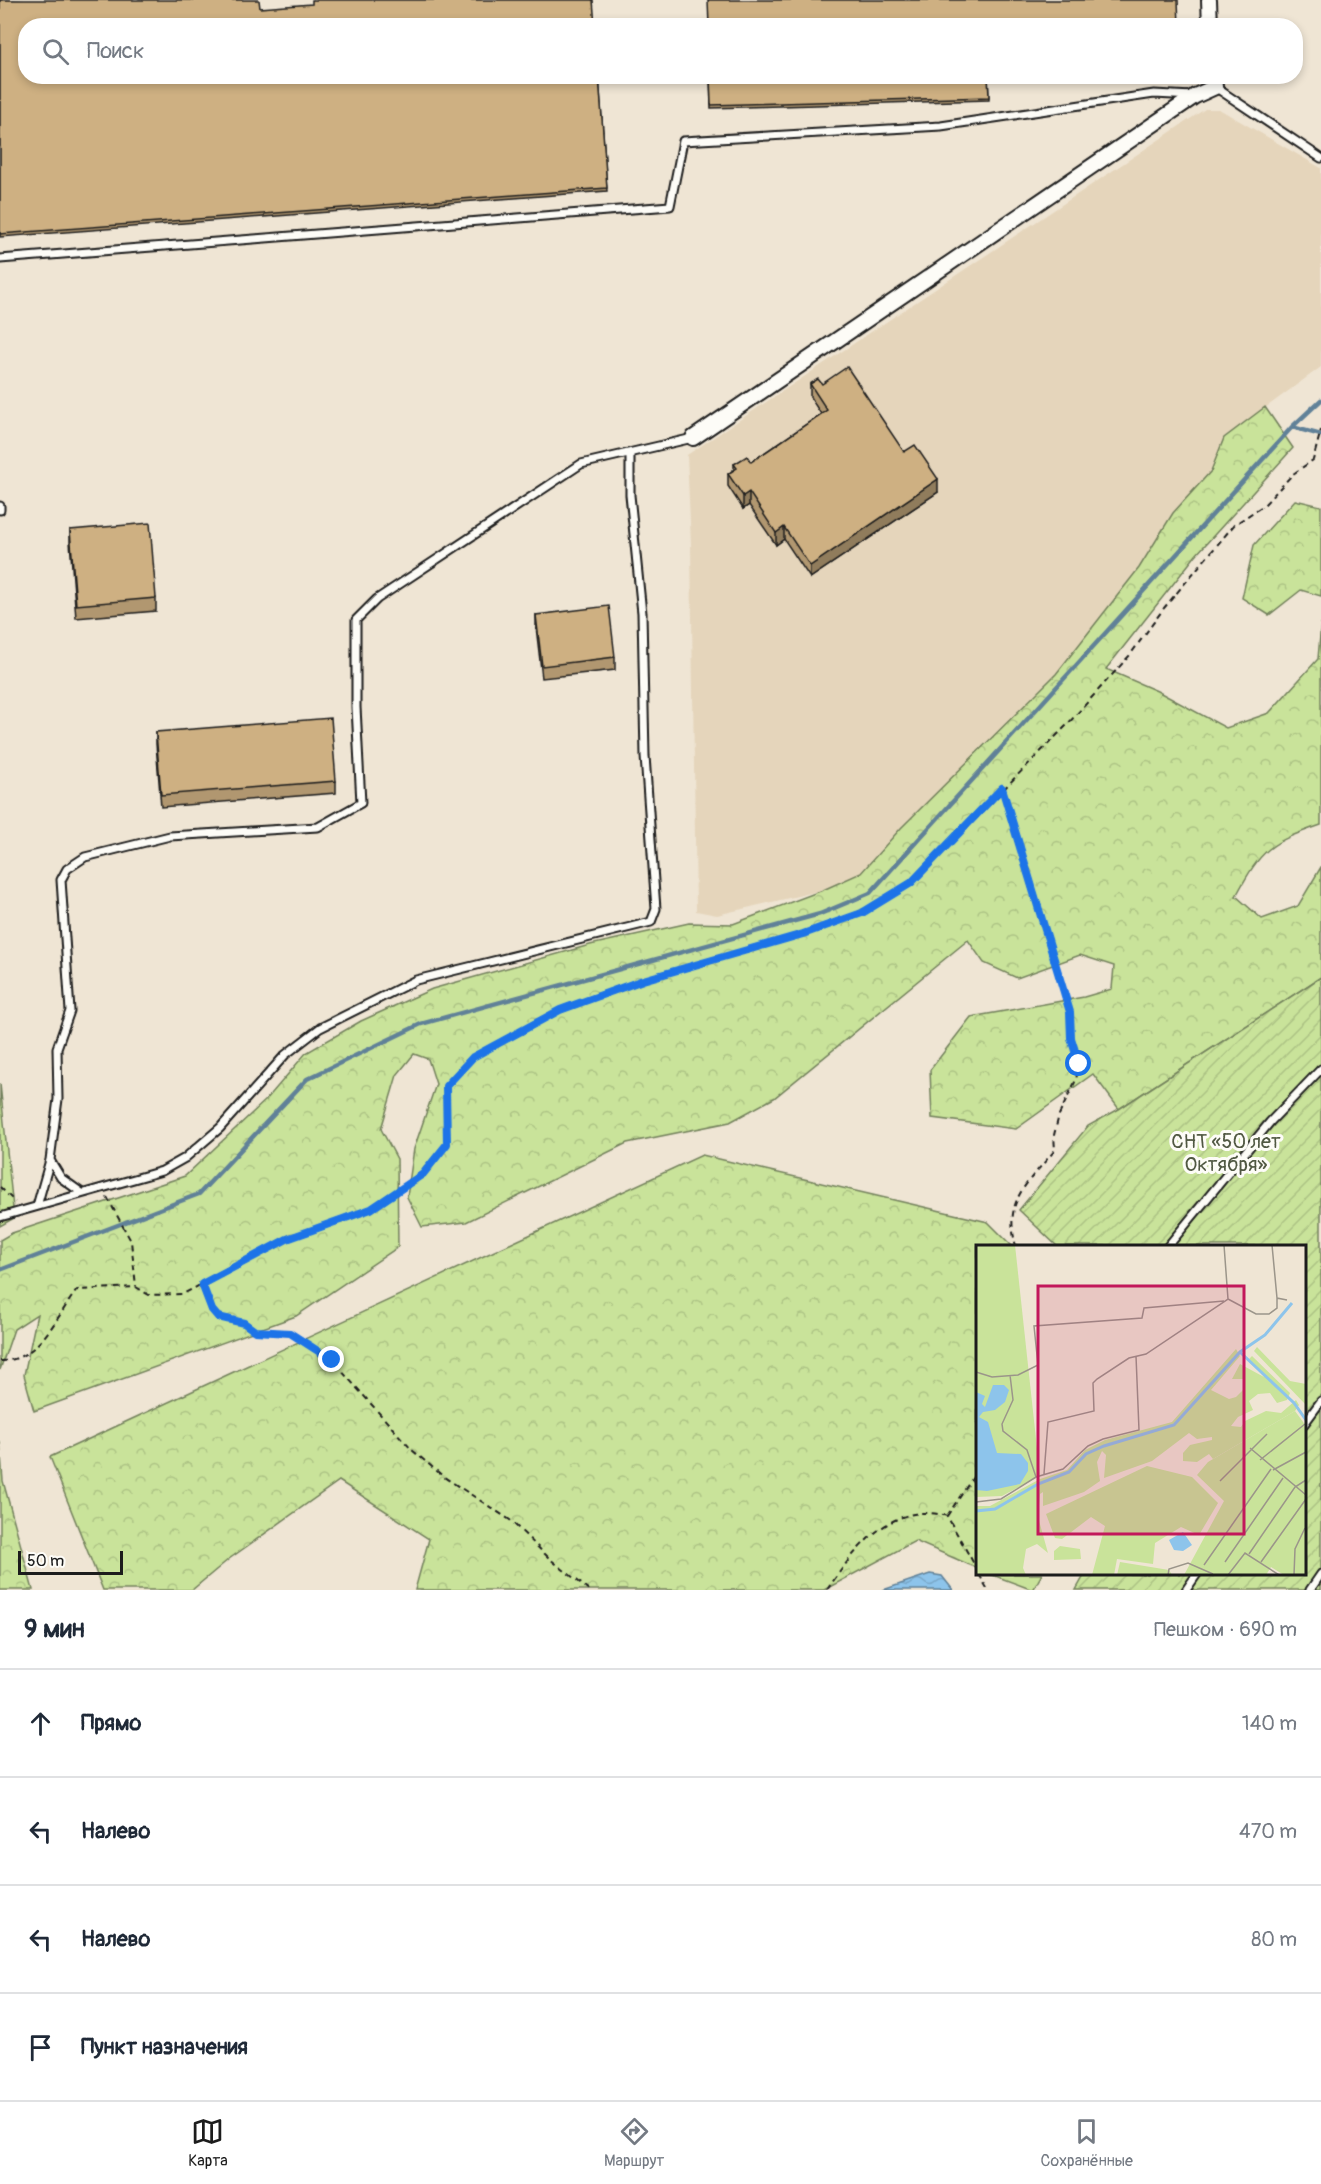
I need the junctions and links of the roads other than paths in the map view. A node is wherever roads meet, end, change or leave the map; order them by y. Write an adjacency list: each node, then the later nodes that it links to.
1 (1209, 0): 2 (street)
2 (1210, 18)
3 (1211, 84): 5 (street)
4 (1217, 84): 6 (lane)
5 (1195, 96): 7 (lane); 8 (street)
6 (1321, 158)
7 (0, 259)
8 (693, 438): 9 (lane)
9 (630, 453): 11 (lane); 12 (lane)
10 (1321, 1069): 15 (lane)
11 (50, 1160): 12 (lane); 13 (lane)
12 (82, 1193): 13 (lane)
13 (37, 1206): 14 (lane)
14 (0, 1217)
15 (1169, 1245)
16 (1321, 1401): 17 (lane)
17 (1306, 1423)
18 (1321, 1574): 21 (lane)
19 (1196, 1575): 20 (lane)
20 (1186, 1590)
21 (1310, 1590)

